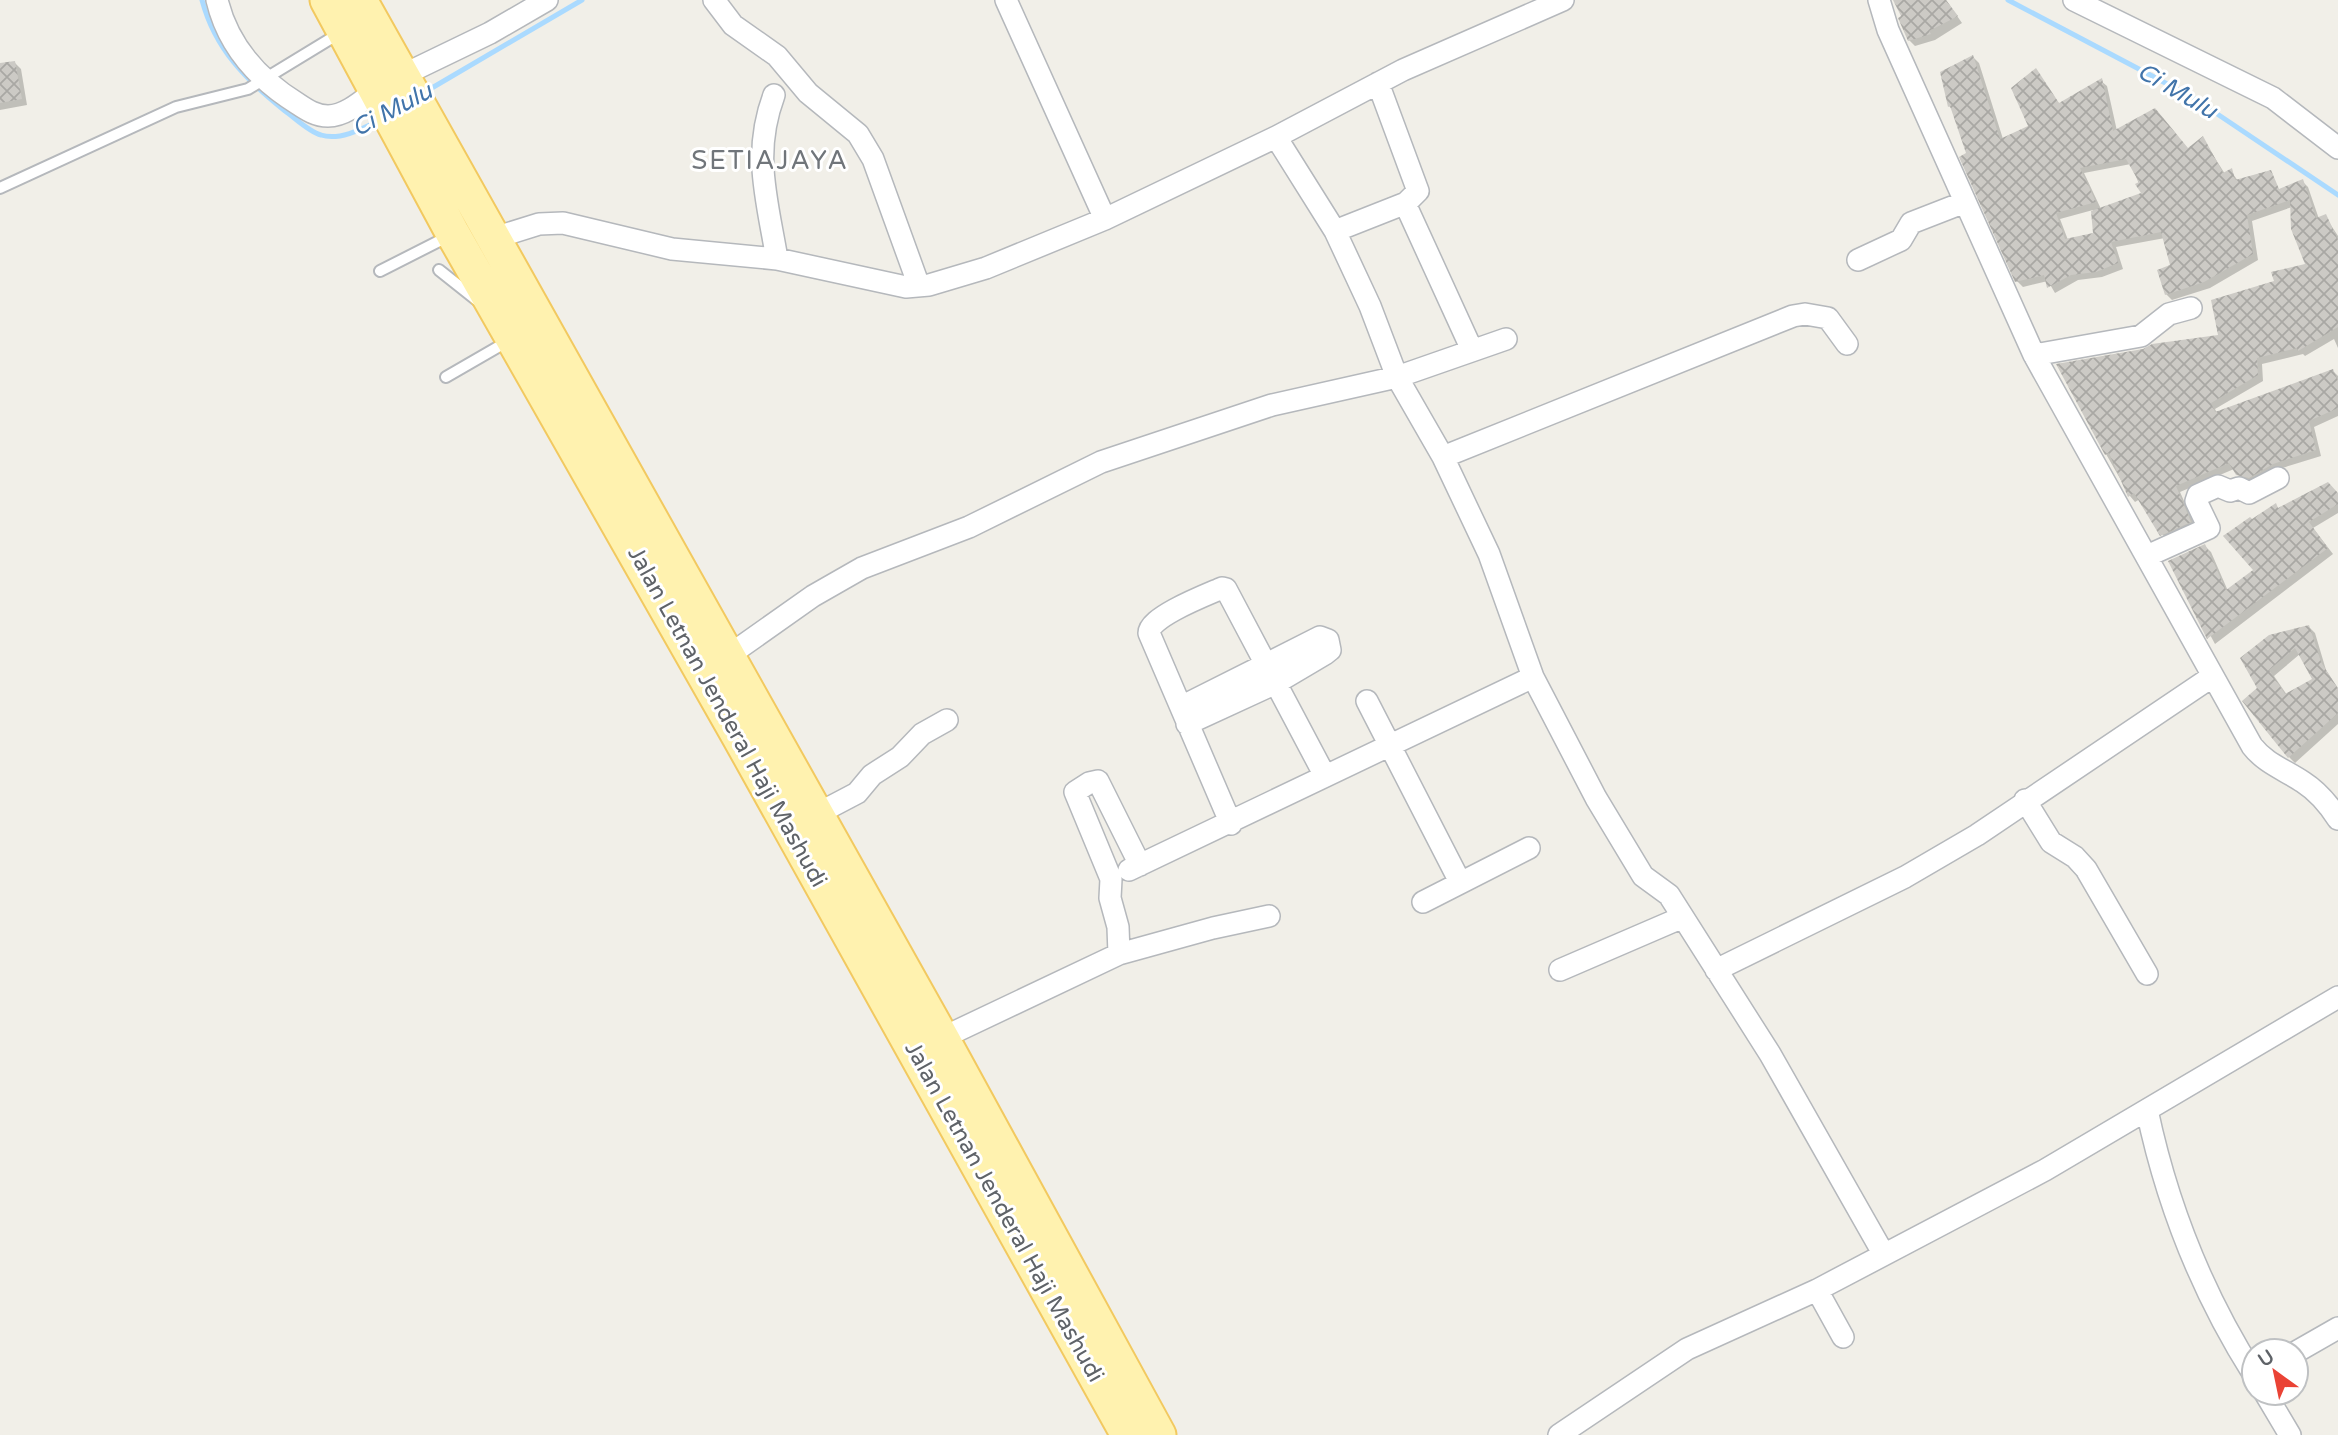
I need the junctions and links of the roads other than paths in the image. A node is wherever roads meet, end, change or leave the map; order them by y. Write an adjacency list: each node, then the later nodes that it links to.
1 (218, 0): 12 (street)
2 (327, 0): 10 (main road, Jalan Letnan Jenderal Haji Mashudi)
3 (360, 0): 13 (main road, Jalan Letnan Jenderal Haji Mashudi)
4 (547, 0): 13 (street)
5 (714, 0): 29 (street)
6 (1006, 0): 21 (street)
7 (1563, 0): 11 (street)
8 (1879, 0): 19 (street)
9 (2074, 0): 17 (street)
10 (343, 31): 12 (lane); 13 (main road, Jalan Letnan Jenderal Haji Mashudi)
11 (1378, 83): 16 (street); 20 (street)
12 (256, 84): 13 (street); 18 (lane)
13 (389, 86): 15 (main road, Jalan Letnan Jenderal Haji Mashudi)
14 (774, 95): 25 (street)
15 (409, 121): 23 (main road, Jalan Letnan Jenderal Haji Mashudi); 24 (main road, Jalan Letnan Jenderal Haji Mashudi)
16 (1276, 137): 21 (street); 22 (street)
17 (2338, 148)
18 (0, 188)
19 (1965, 202): 26 (street); 36 (street)
20 (1406, 203): 22 (street); 35 (street)
21 (1105, 219): 29 (street)
22 (1335, 231): 38 (street)
23 (453, 234): 28 (lane); 30 (main road, Jalan Letnan Jenderal Haji Mashudi)
24 (494, 238): 25 (street); 42 (main road, Jalan Letnan Jenderal Haji Mashudi)
25 (777, 259): 29 (street)
26 (1858, 260)
27 (439, 270): 30 (lane)
28 (380, 271)
29 (919, 286)
30 (491, 301): 32 (main road, Jalan Letnan Jenderal Haji Mashudi)
31 (2191, 308): 36 (street)
32 (512, 339): 37 (lane); 76 (main road, Jalan Letnan Jenderal Haji Mashudi)
33 (1506, 339): 35 (street)
34 (1847, 344): 39 (street)
35 (1472, 350): 38 (street)
36 (2034, 355): 41 (street)
37 (446, 377)
38 (1397, 377): 39 (street); 42 (street)
39 (1443, 457): 45 (street)
40 (2278, 478): 41 (street)
41 (2147, 556): 44 (street)
42 (728, 656): 52 (main road, Jalan Letnan Jenderal Haji Mashudi)
43 (1272, 675): 47 (street); 47 (street); 50 (street)
44 (2213, 676): 51 (street); 53 (street)
45 (1533, 677): 49 (street); 61 (street)
46 (1367, 701): 49 (street)
47 (1184, 715): 54 (street)
48 (947, 720): 52 (street)
49 (1390, 747): 50 (street); 58 (street)
50 (1325, 776): 54 (street)
51 (2025, 800): 64 (street); 65 (street)
52 (817, 814): 67 (main road, Jalan Letnan Jenderal Haji Mashudi)
53 (2338, 819)
54 (1231, 824): 56 (street)
55 (1529, 848): 58 (street)
56 (1140, 865): 57 (street); 57 (street)
57 (1111, 879): 62 (street)
58 (1460, 882): 59 (street)
59 (1423, 902)
60 (1269, 916): 62 (street)
61 (1683, 917): 63 (street); 64 (street)
62 (1119, 954): 67 (street)
63 (1560, 970)
64 (1716, 970): 69 (street)
65 (2147, 974)
66 (2338, 997): 68 (street)
67 (942, 1038): 77 (main road, Jalan Letnan Jenderal Haji Mashudi)
68 (2147, 1110): 69 (street); 74 (street)
69 (1883, 1252): 70 (street)
70 (1817, 1290): 72 (street); 78 (street)
71 (2338, 1328): 73 (street)
72 (1843, 1337)
73 (2310, 1344)
74 (2240, 1354)
75 (2273, 1407): 79 (street)
76 (1128, 1435)
77 (1159, 1435)
78 (1559, 1435)
79 (2290, 1435)

